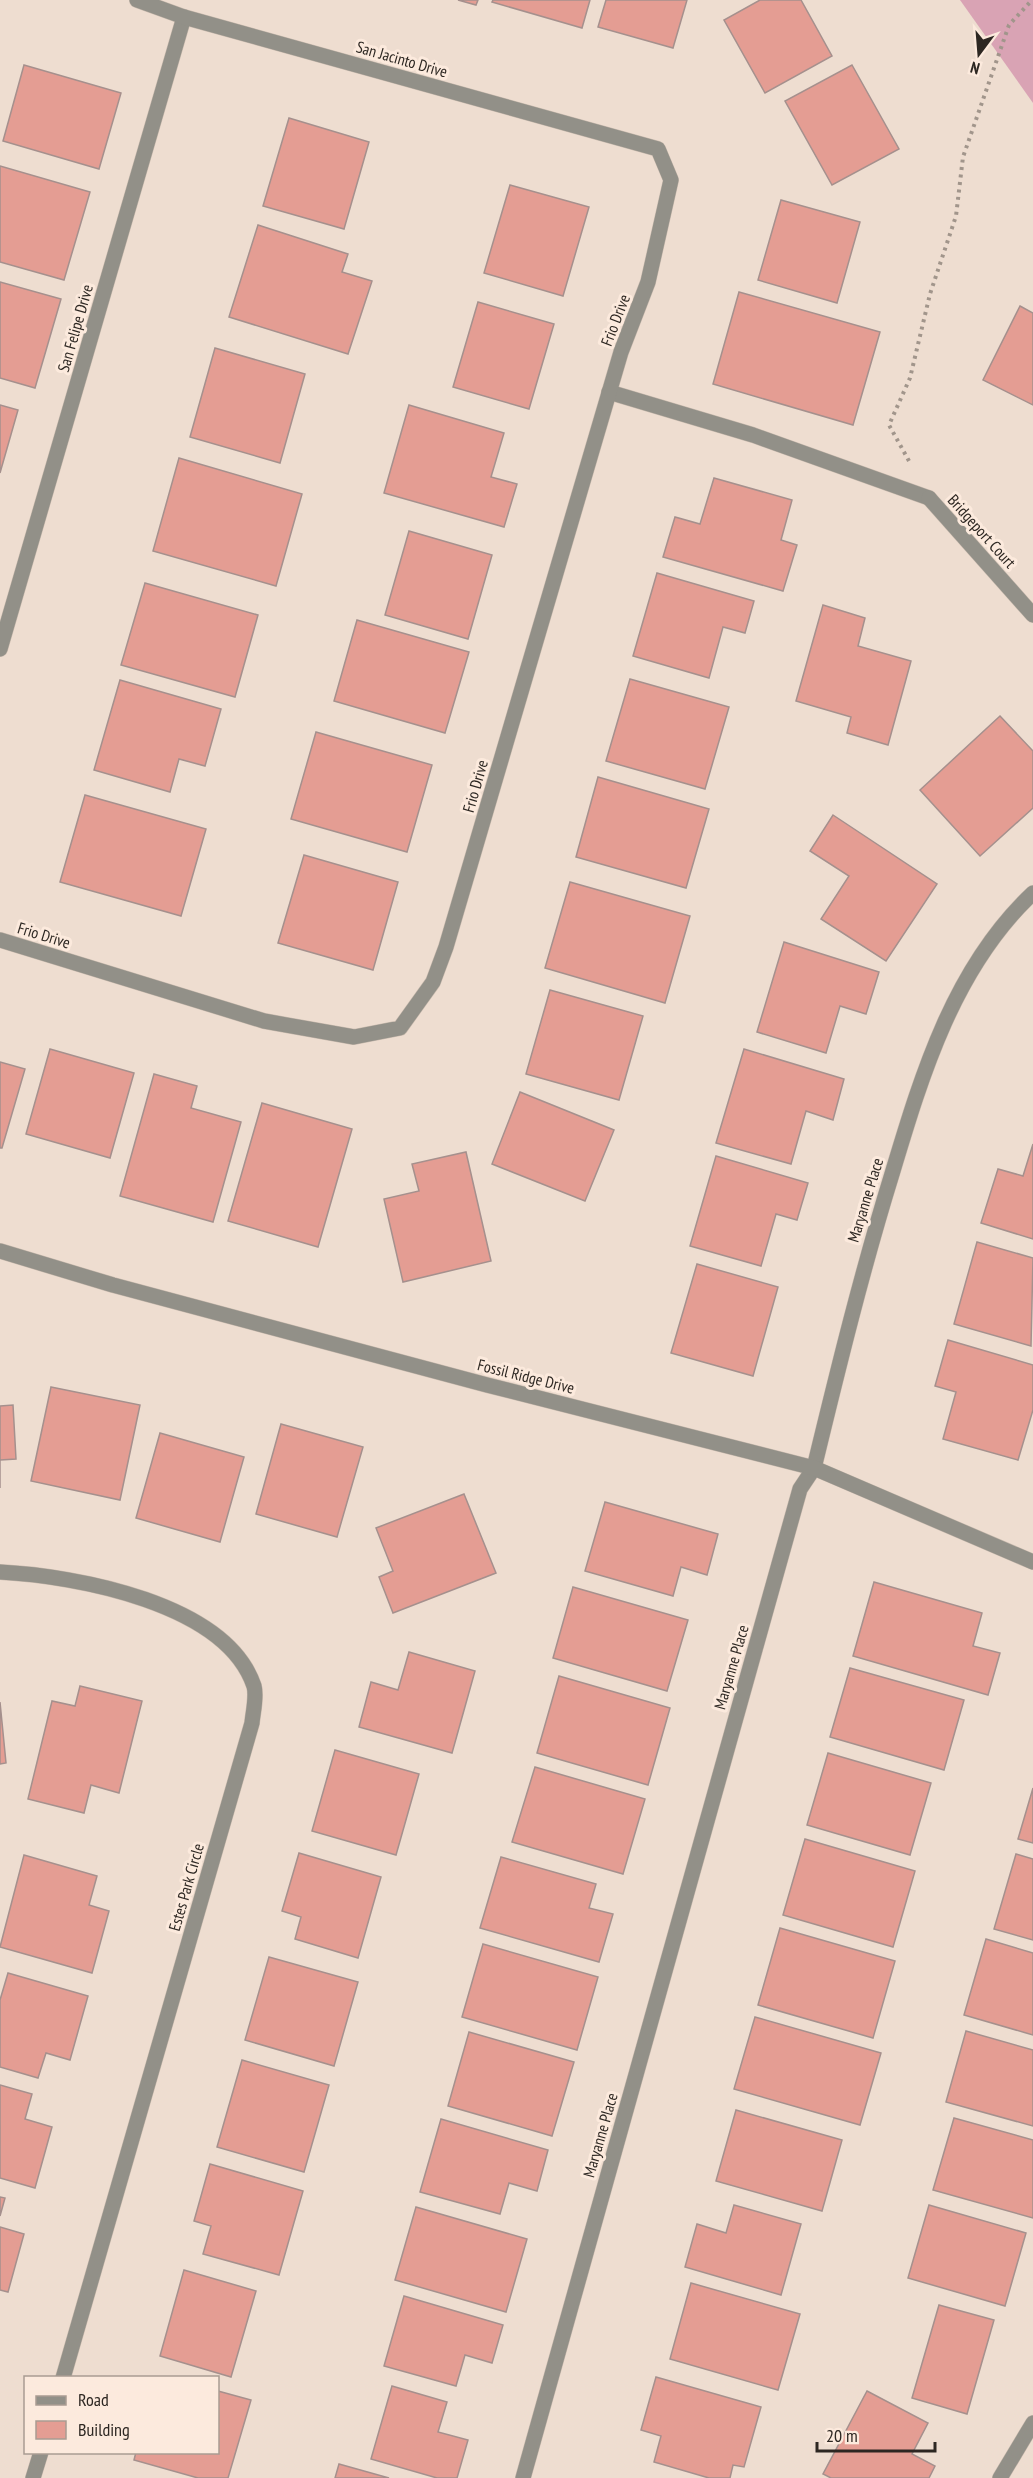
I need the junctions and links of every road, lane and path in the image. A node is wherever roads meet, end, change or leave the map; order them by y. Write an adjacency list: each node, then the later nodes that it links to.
1 (137, 0): 3 (street, San Jacinto Drive)
2 (1032, 0): 6 (path)
3 (184, 17): 4 (street, San Jacinto Drive); 8 (street, San Felipe Drive)
4 (658, 149): 5 (street, Frio Drive)
5 (609, 392): 6 (street); 10 (street, Frio Drive)
6 (929, 498): 7 (street, Bridgeport Court)
7 (1033, 615)
8 (0, 649)
9 (1033, 893): 12 (street, Maryanne Place)
10 (0, 940)
11 (0, 1251): 12 (street, Fossil Ridge Drive)
12 (814, 1468): 13 (street, Fossil Ridge Drive); 19 (street, Maryanne Place)
13 (1033, 1562)
14 (0, 1572): 15 (street, Estes Park Circle)
15 (64, 2376)
16 (1033, 2422): 20 (street)
17 (40, 2454): 18 (street)
18 (33, 2478)
19 (523, 2478)
20 (1000, 2478)

